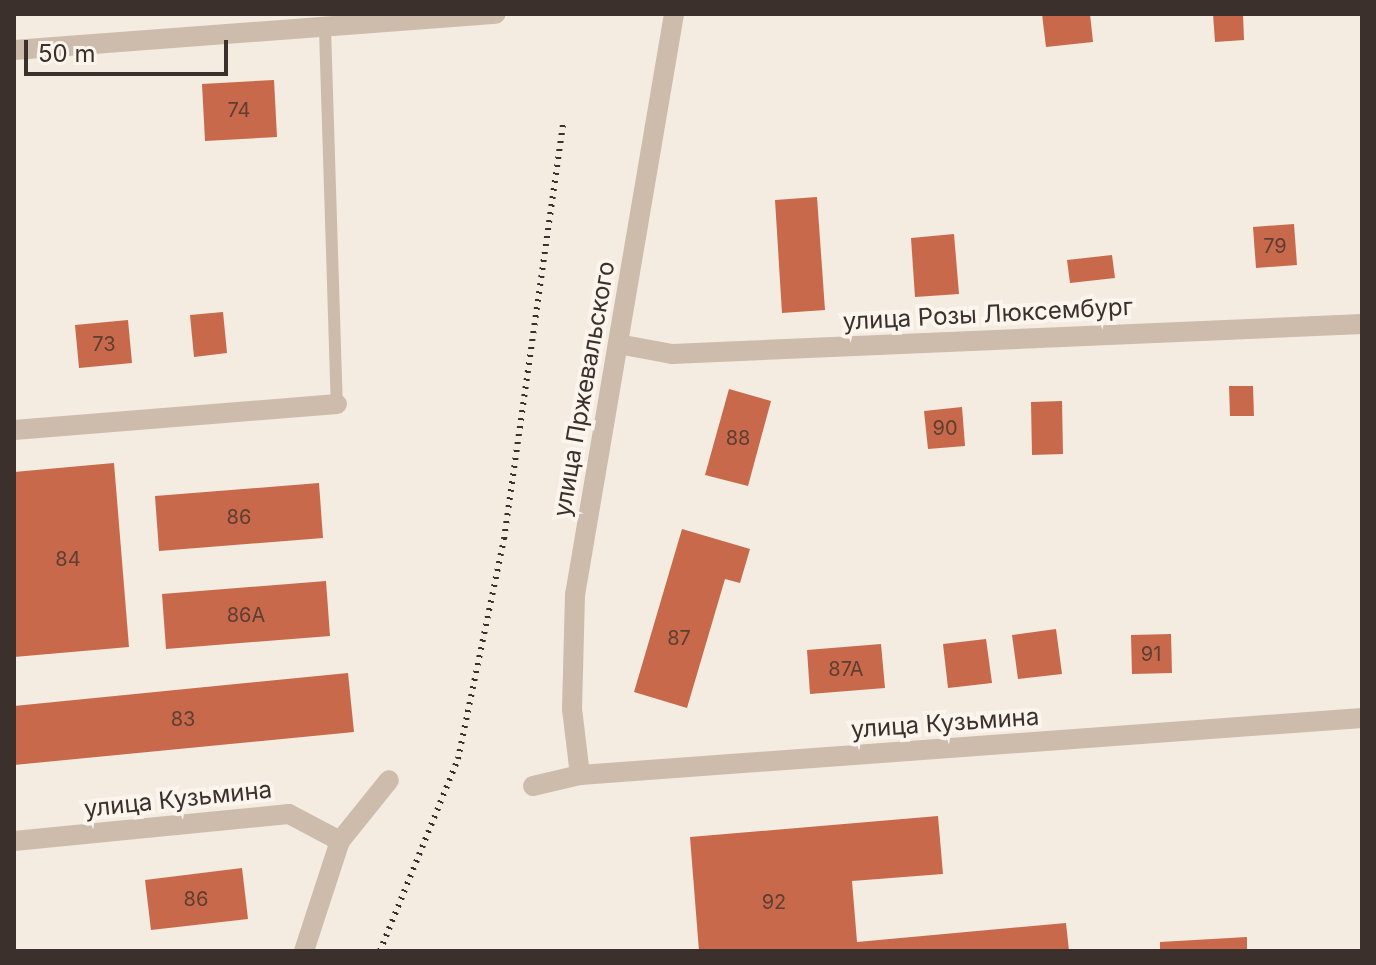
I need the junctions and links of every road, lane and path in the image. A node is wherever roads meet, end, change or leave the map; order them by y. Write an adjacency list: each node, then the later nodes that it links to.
1 (496, 14): 3 (street)
2 (674, 14): 6 (street, улица Пржевальского)
3 (325, 29): 4 (street); 7 (lane)
4 (14, 50)
5 (1362, 324): 6 (street, улица Розы Люксембург)
6 (618, 344): 10 (street, улица Пржевальского)
7 (337, 404): 8 (street)
8 (14, 430)
9 (1362, 718): 10 (street, улица Кузьмина)
10 (580, 775): 12 (street, улица Кузьмина)
11 (389, 780): 14 (street)
12 (533, 786)
13 (14, 841): 14 (street, улица Кузьмина)
14 (340, 841): 15 (street)
15 (304, 951)

